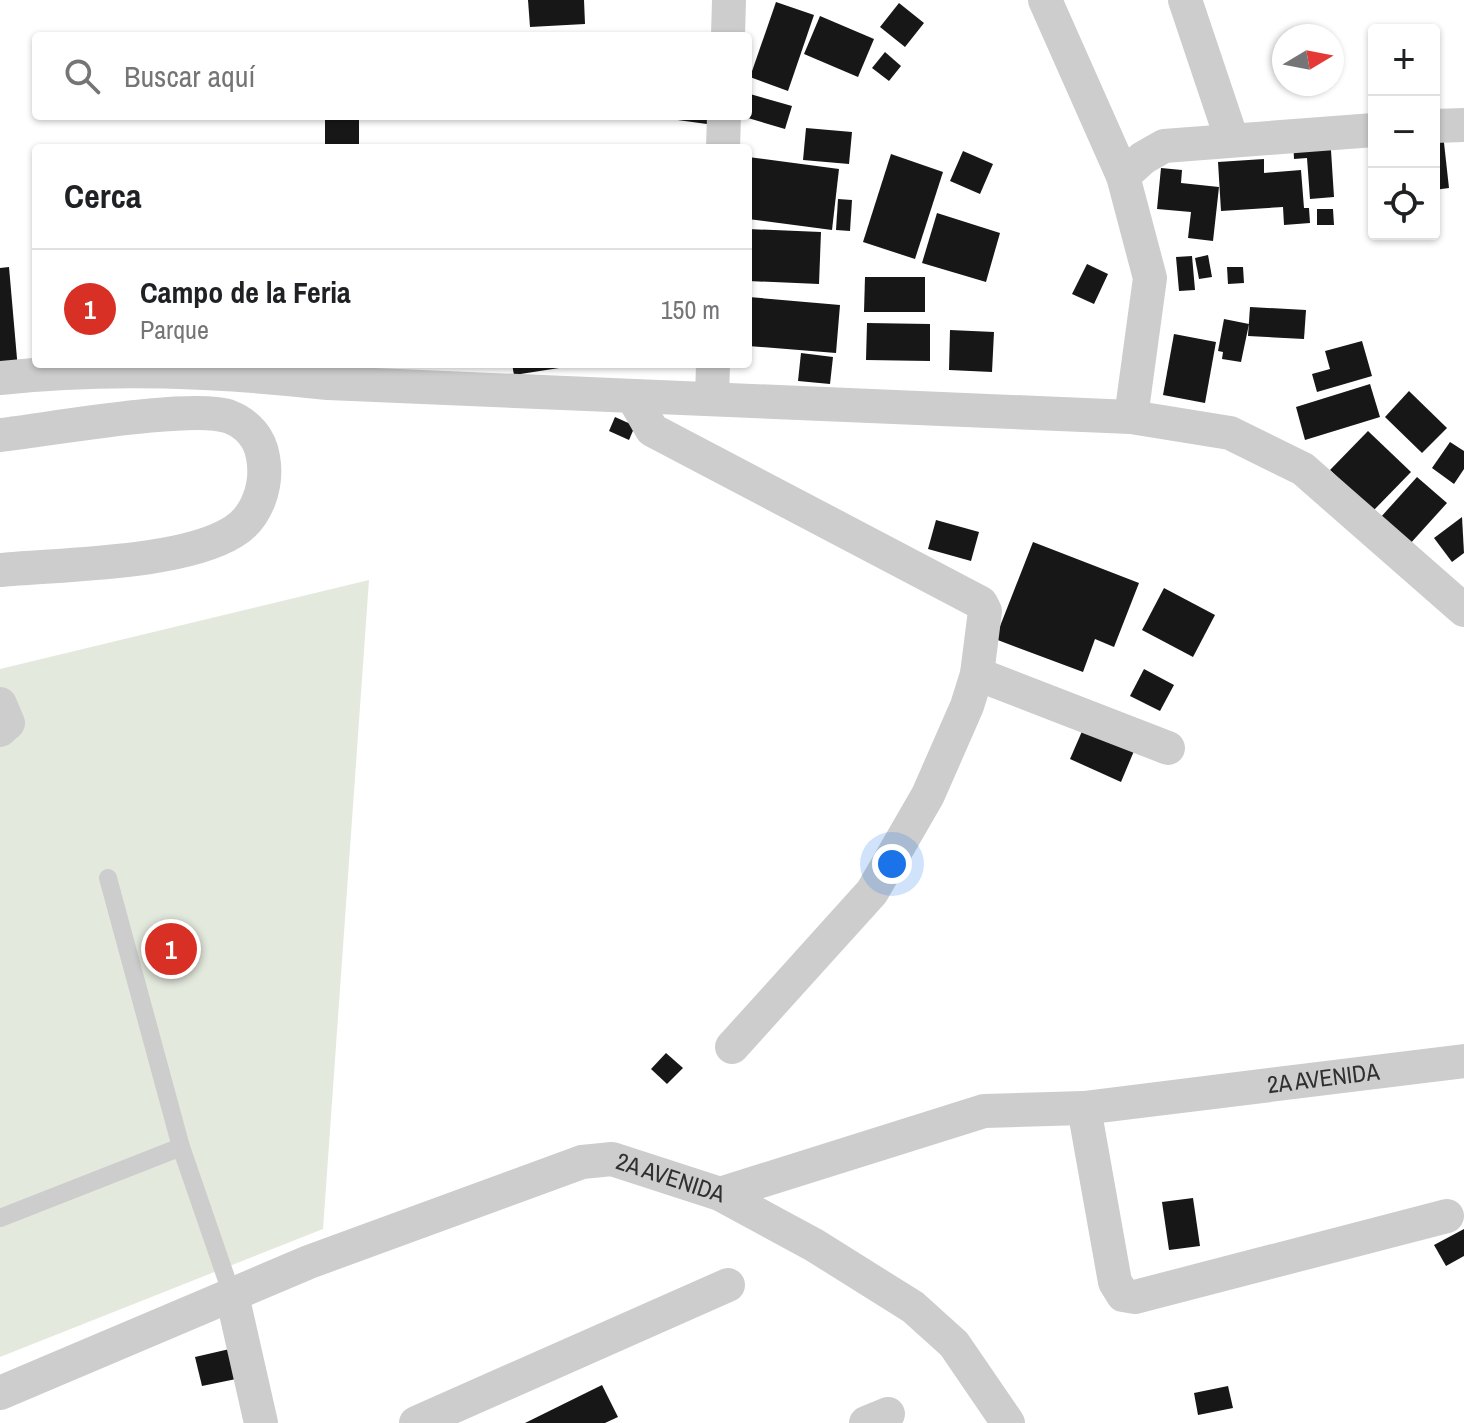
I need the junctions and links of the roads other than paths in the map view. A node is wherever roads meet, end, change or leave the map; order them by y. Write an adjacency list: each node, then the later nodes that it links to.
1 (729, 0): 4 (street)
2 (1045, 0): 11 (street)
3 (1185, 0): 9 (street)
4 (728, 32)
5 (724, 120): 10 (street)
6 (1464, 125): 7 (street)
7 (1440, 126)
8 (1368, 130): 9 (street)
9 (1232, 140): 11 (street)
10 (723, 144)
11 (1123, 176): 18 (street)
12 (62, 368): 15 (street)
13 (226, 368): 16 (street)
14 (713, 368): 17 (street)
15 (0, 378)
16 (616, 385): 17 (street); 22 (street)
17 (712, 399): 18 (street)
18 (1131, 417): 21 (street)
19 (0, 435): 20 (street)
20 (0, 570)
21 (1464, 610)
22 (977, 674): 25 (street); 27 (street)
23 (0, 704): 24 (street)
24 (0, 730)
25 (1168, 748)
26 (108, 878): 30 (lane)
27 (732, 1047)
28 (1464, 1061): 29 (street, 2A AVENIDA)
29 (1084, 1108): 31 (street, 2A AVENIDA); 32 (street)
30 (181, 1147): 33 (lane); 35 (lane)
31 (720, 1194): 35 (street, 2A AVENIDA); 39 (street)
32 (1447, 1216)
33 (0, 1218)
34 (728, 1285): 38 (street)
35 (232, 1295): 36 (street, 2A AVENIDA); 37 (street)
36 (0, 1393)
37 (261, 1423)
38 (416, 1423)
39 (1008, 1423)

